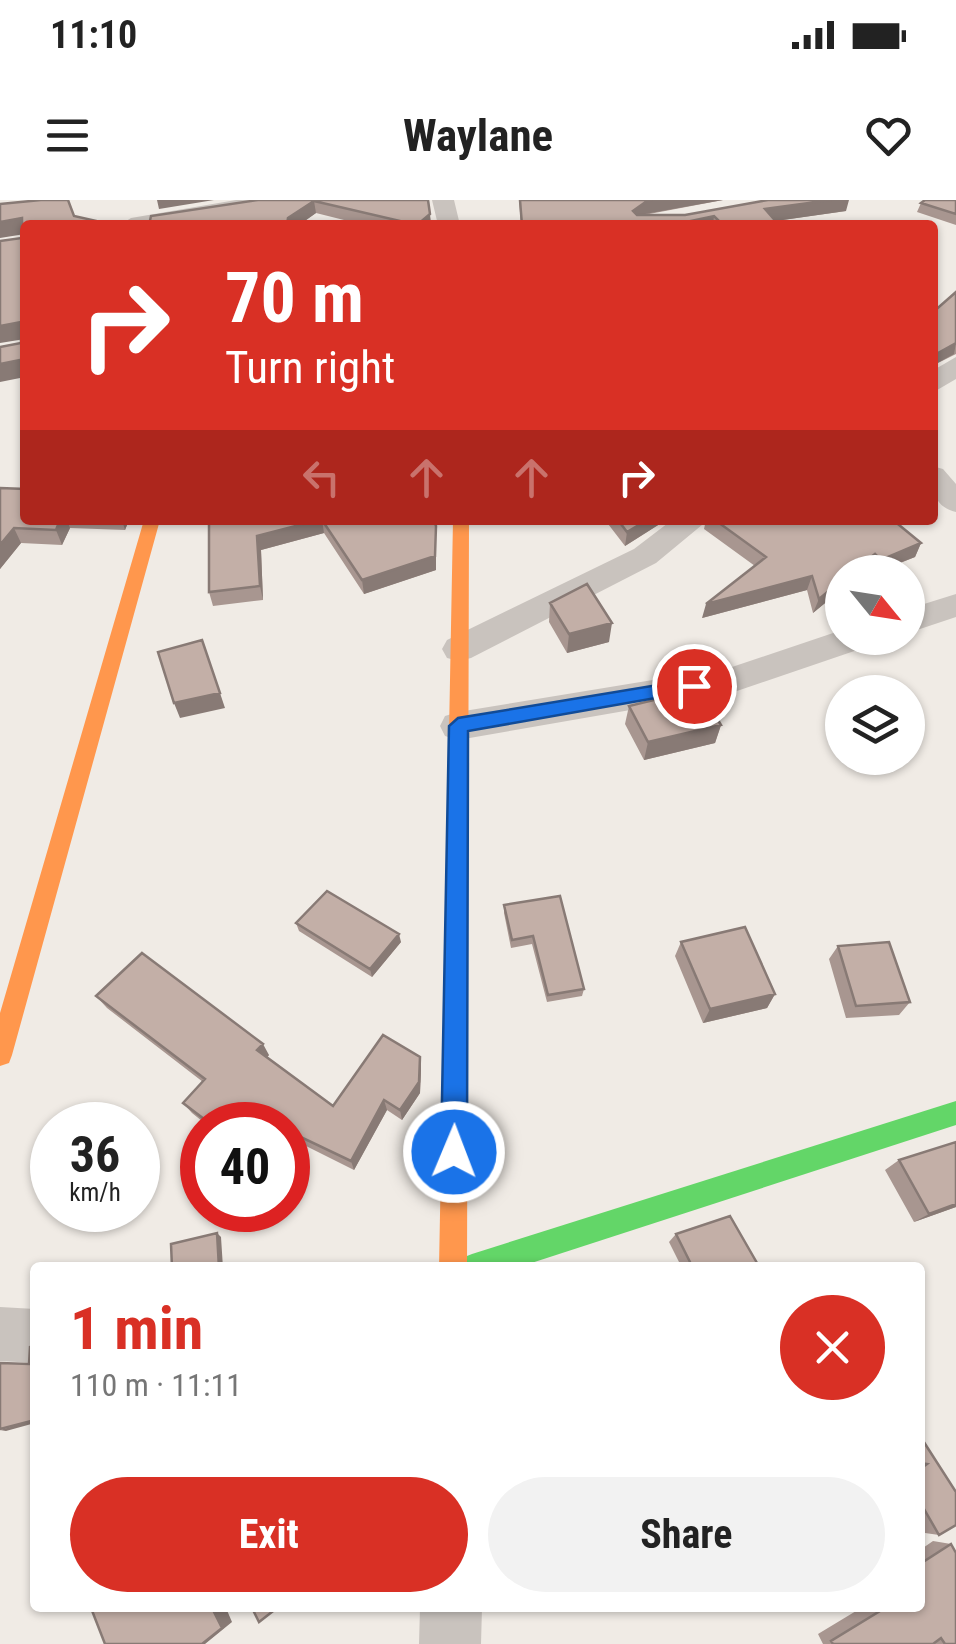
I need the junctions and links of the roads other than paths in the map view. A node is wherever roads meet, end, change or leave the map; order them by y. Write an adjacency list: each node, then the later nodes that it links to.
1 (274, 200): 2 (street)
2 (160, 220)
3 (938, 482): 4 (street)
4 (956, 503)
5 (151, 525): 13 (street)
6 (461, 525): 11 (street)
7 (686, 525): 11 (street)
8 (956, 604): 9 (street)
9 (925, 615)
10 (825, 649): 12 (street)
11 (460, 650): 12 (street)
12 (458, 726): 15 (street)
13 (0, 1054)
14 (956, 1113): 16 (street)
15 (453, 1262)
16 (491, 1262)
17 (0, 1334): 18 (street)
18 (30, 1336)
19 (450, 1612): 20 (street)
20 (450, 1644)

